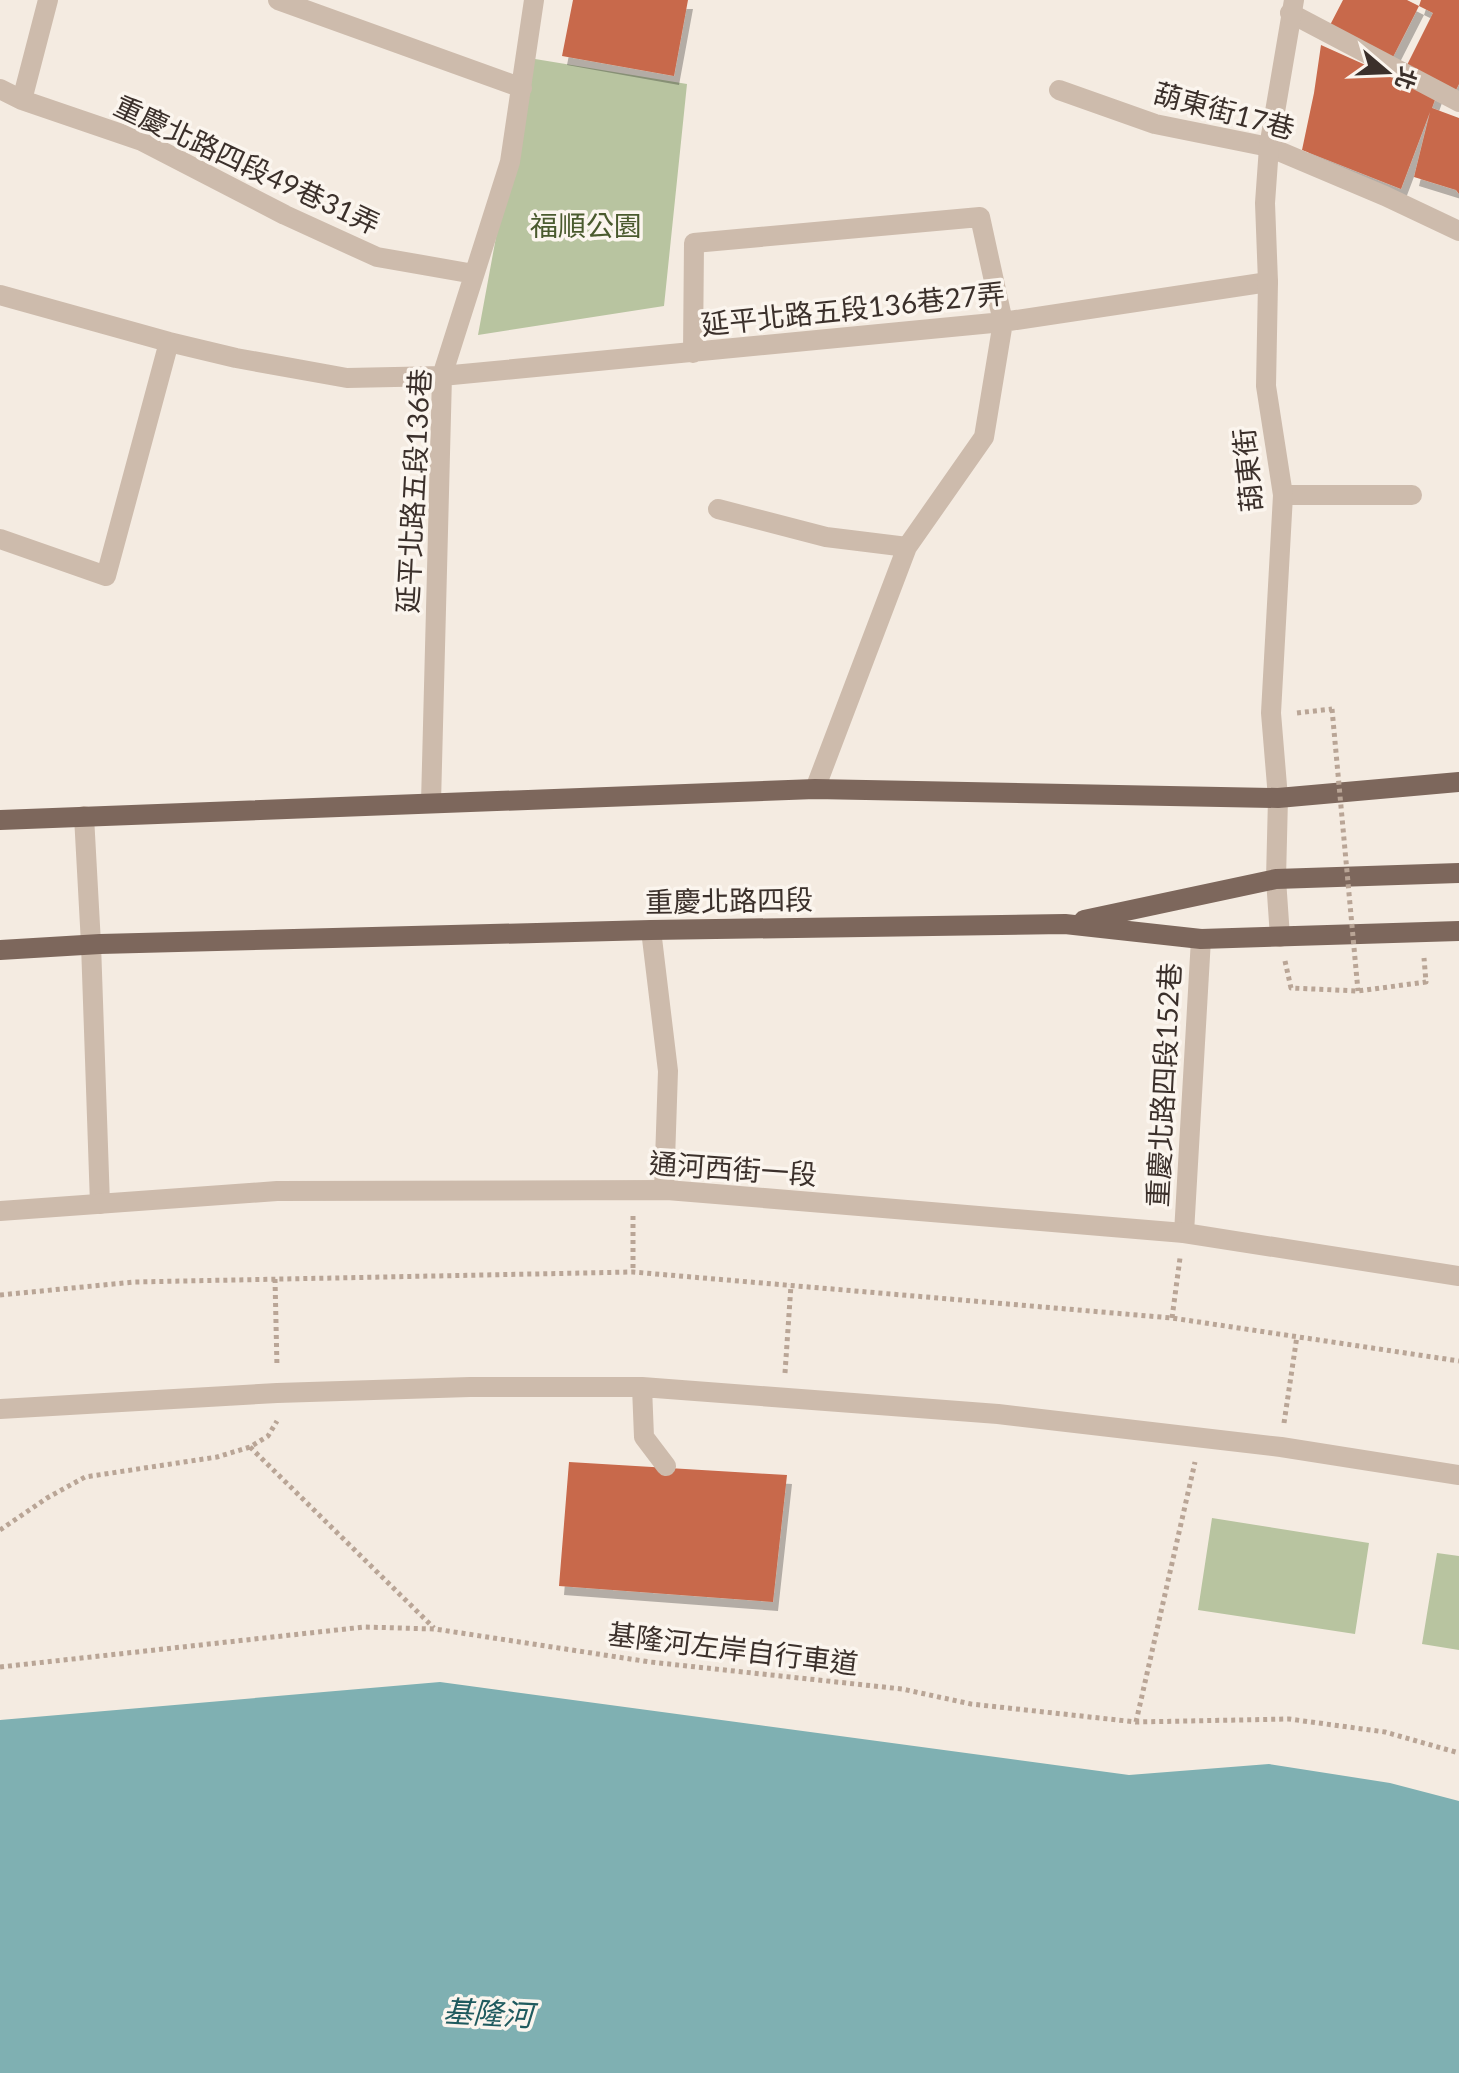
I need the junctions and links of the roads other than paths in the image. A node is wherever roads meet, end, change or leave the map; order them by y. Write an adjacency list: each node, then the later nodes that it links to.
1 (48, 0): 8 (street)
2 (278, 0): 5 (street)
3 (534, 0): 5 (street, 延平北路五段136巷)
4 (1292, 7): 9 (street); 10 (street, 葫東街)
5 (522, 88): 12 (street, 延平北路五段136巷)
6 (0, 89): 8 (street, 重慶北路四段49巷31弄)
7 (1059, 90): 10 (street, 葫東街17巷)
8 (22, 100): 12 (street, 重慶北路四段49巷31弄)
9 (1459, 102)
10 (1269, 147): 11 (street, 葫東街17巷); 13 (street, 葫東街)
11 (1459, 231)
12 (474, 274): 18 (street, 延平北路五段136巷)
13 (1268, 282): 15 (street, 延平北路五段136巷27弄); 19 (street, 葫東街)
14 (0, 295): 16 (street, 延平北路五段136巷27弄)
15 (1003, 322): 17 (street, 延平北路五段136巷27弄); 17 (street); 23 (street)
16 (169, 342): 18 (street, 延平北路五段136巷27弄); 22 (street)
17 (693, 353): 18 (street, 延平北路五段136巷27弄)
18 (442, 376): 27 (street, 延平北路五段136巷)
19 (1283, 495): 20 (street); 26 (street, 葫東街)
20 (1412, 495)
21 (718, 509): 23 (street)
22 (0, 539)
23 (907, 547): 25 (street)
24 (1459, 782): 26 (main road)
25 (815, 789): 26 (main road); 27 (main road)
26 (1278, 798): 31 (street, 葫東街)
27 (431, 803): 28 (main road)
28 (84, 816): 29 (main road); 37 (street)
29 (0, 820)
30 (1459, 873): 31 (main road)
31 (1276, 879): 32 (main road); 35 (street, 葫東街)
32 (1065, 924): 33 (main road, 重慶北路四段); 36 (main road, 重慶北路四段)
33 (651, 930): 37 (main road, 重慶北路四段); 39 (street)
34 (1459, 931): 35 (main road, 重慶北路四段)
35 (1280, 937): 36 (main road, 重慶北路四段)
36 (1201, 939): 42 (street, 重慶北路四段152巷)
37 (91, 944): 38 (main road, 重慶北路四段); 40 (street)
38 (0, 950)
39 (664, 1190): 40 (street, 通河西街一段); 42 (street, 通河西街一段)
40 (100, 1204): 41 (street, 通河西街一段)
41 (0, 1211)
42 (1184, 1233): 43 (street, 通河西街一段)
43 (1459, 1276)
44 (642, 1387): 45 (street); 46 (street); 47 (street)
45 (0, 1409)
46 (666, 1466)
47 (1459, 1475)

